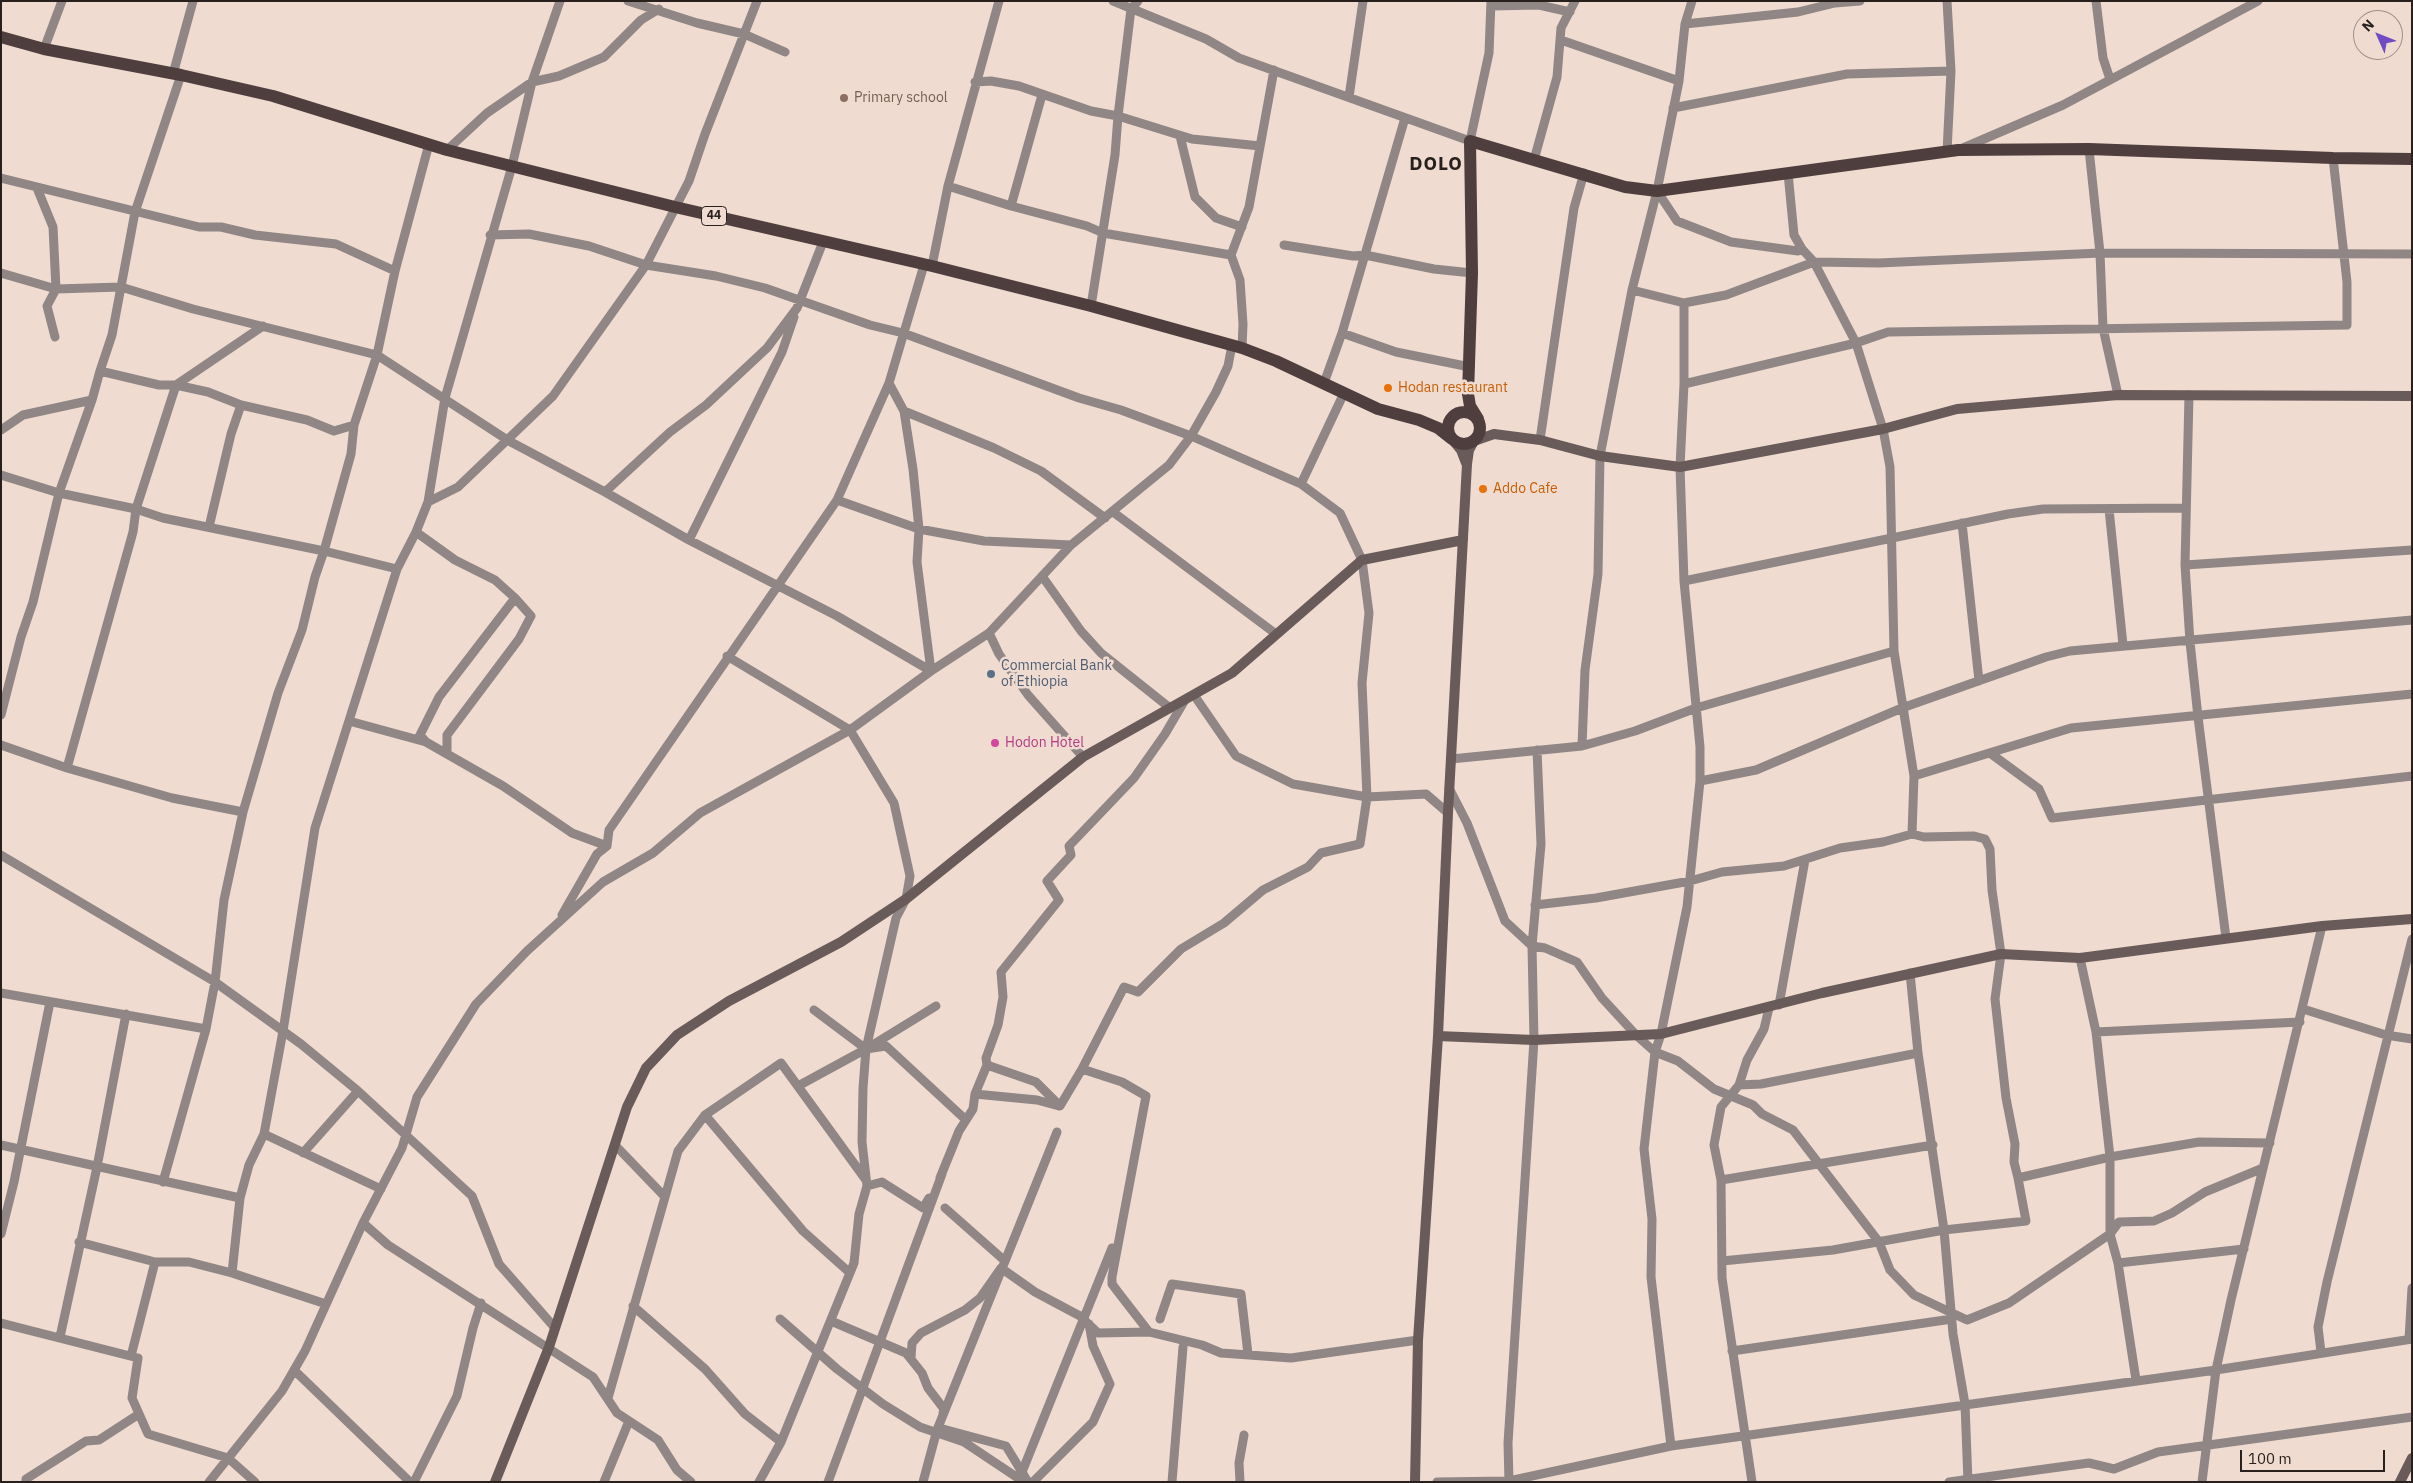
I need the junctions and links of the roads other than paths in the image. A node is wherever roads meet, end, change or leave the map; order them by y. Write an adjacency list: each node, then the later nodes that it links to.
1 (62, 1): 24 (street)
2 (193, 1): 28 (street)
3 (560, 1): 31 (street)
4 (628, 1): 17 (street)
5 (757, 1): 21 (street)
6 (999, 1): 32 (street)
7 (1113, 1): 18 (street)
8 (1138, 1): 18 (street)
9 (1363, 1): 34 (street)
10 (1576, 1): 19 (street)
11 (1692, 1): 20 (street)
12 (1860, 1): 20 (street)
13 (1947, 1): 27 (street)
14 (2096, 1): 29 (street)
15 (2258, 1): 29 (street)
16 (1491, 4): 19 (street); 39 (street)
17 (659, 9): 21 (street); 31 (street)
18 (1131, 9): 26 (street); 36 (street)
19 (1570, 12): 23 (street)
20 (1685, 24): 30 (street)
21 (744, 34): 25 (street); 56 (street)
22 (1, 37): 24 (main road, 44)
23 (1561, 40): 30 (street); 47 (street)
24 (44, 49): 28 (main road, 44)
25 (785, 52)
26 (1274, 70): 34 (street); 41 (street)
27 (1951, 71): 35 (street); 44 (street)
28 (177, 74): 40 (main road, 44); 57 (street)
29 (2110, 79): 44 (street)
30 (1679, 81): 35 (street)
31 (532, 82): 43 (street); 48 (street)
32 (975, 82): 33 (street); 52 (street)
33 (1042, 95): 36 (street); 55 (street)
34 (1349, 97): 37 (street)
35 (1674, 108): 54 (street)
36 (1118, 116): 38 (street); 59 (street)
37 (1405, 118): 39 (street); 68 (street)
38 (1180, 136): 41 (street); 58 (street)
39 (1470, 141): 47 (main road); 74 (main road)
40 (429, 144): 43 (main road, 44); 72 (street)
41 (1260, 146): 58 (street)
42 (2090, 149): 44 (main road); 45 (main road); 64 (street)
43 (448, 150): 48 (main road, 44)
44 (1953, 151): 50 (main road)
45 (2333, 158): 46 (main road); 65 (street)
46 (2412, 159)
47 (1534, 160): 49 (main road)
48 (512, 166): 56 (main road, 44); 60 (street)
49 (1584, 173): 54 (main road); 114 (street)
50 (1788, 173): 54 (main road); 63 (street)
51 (1, 178): 53 (street)
52 (948, 186): 55 (street); 71 (street)
53 (36, 188): 57 (street); 76 (street)
54 (1657, 191): 63 (street); 77 (street)
55 (1011, 206): 59 (street)
56 (675, 207): 61 (main road, 44); 70 (street)
57 (136, 212): 72 (street); 75 (street)
58 (1242, 227): 67 (street)
59 (1103, 233): 67 (street); 80 (street)
60 (490, 235): 70 (street); 100 (street)
61 (823, 242): 71 (main road, 44); 79 (street)
62 (1284, 245): 68 (street)
63 (1802, 249): 69 (street)
64 (2100, 253): 65 (street); 69 (street); 82 (street)
65 (2342, 254): 66 (street); 82 (street)
66 (2412, 254)
67 (1231, 255): 87 (street)
68 (1365, 255): 74 (street); 84 (street)
69 (1814, 262): 78 (street); 86 (street)
70 (646, 265): 79 (street); 113 (street)
71 (928, 265): 80 (main road, 44); 83 (street)
72 (395, 271): 88 (street)
73 (1, 273): 76 (street)
74 (1472, 273): 89 (main road)
75 (121, 288): 76 (street); 81 (street); 90 (street)
76 (56, 289): 85 (street)
77 (1632, 290): 78 (street); 116 (street)
78 (1684, 303): 94 (street)
79 (799, 304): 83 (street); 121 (street); 135 (street)
80 (1091, 306): 87 (main road, 44)
81 (264, 326): 88 (street); 92 (street)
82 (2103, 328): 86 (street); 97 (street)
83 (903, 333): 93 (street); 111 (street)
84 (1342, 333): 89 (street); 91 (street)
85 (55, 337)
86 (1856, 343): 94 (street); 108 (street)
87 (1237, 346): 91 (main road, 44); 111 (street)
88 (377, 355): 100 (street); 107 (street)
89 (1470, 367): 96 (main road)
90 (100, 371): 92 (street); 101 (street)
91 (1324, 383): 95 (main road, 44)
92 (176, 384): 102 (street); 126 (street)
93 (889, 384): 103 (street); 123 (street)
94 (1684, 384): 118 (street)
95 (1344, 393): 106 (main road, 44); 120 (street)
96 (1468, 394): 104 (main road); 105 (main road)
97 (2118, 395): 98 (street); 108 (street)
98 (2189, 395): 99 (street); 125 (street)
99 (2412, 396)
100 (445, 398): 113 (street); 124 (street)
101 (92, 400): 109 (street); 122 (street)
102 (241, 405): 107 (street); 131 (street)
103 (904, 411): 129 (street); 132 (street)
104 (1455, 414): 105 (main road); 106 (main road); 112 (main road)
105 (1478, 419): 110 (street); 115 (main road)
106 (1419, 420): 112 (main road)
107 (354, 425): 139 (street)
108 (1884, 428): 118 (street); 134 (street)
109 (1, 430)
110 (1494, 434): 114 (street); 115 (street)
111 (1191, 436): 120 (street); 128 (street)
112 (1452, 439): 115 (main road); 117 (street)
113 (508, 440): 121 (street); 124 (street)
114 (1540, 440): 116 (street)
115 (1474, 441): 117 (street)
116 (1600, 456): 118 (street); 167 (street)
117 (1467, 464): 136 (street)
118 (1680, 467): 144 (street)
119 (1, 475): 122 (street)
120 (1301, 484): 140 (street)
121 (605, 492): 135 (street)
122 (59, 493): 126 (street); 161 (street)
123 (837, 500): 132 (street); 145 (street)
124 (428, 502): 133 (street)
125 (2186, 508): 127 (street); 141 (street)
126 (136, 509): 131 (street); 173 (street)
127 (2108, 509): 130 (street); 151 (street)
128 (1113, 512): 129 (street); 149 (street)
129 (1105, 518): 137 (street)
130 (1962, 523): 134 (street); 155 (street)
131 (209, 527): 139 (street)
132 (919, 529): 137 (street); 154 (street)
133 (416, 532): 142 (street); 146 (street)
134 (1893, 536): 144 (street); 152 (street)
135 (689, 540): 145 (street)
136 (1463, 540): 140 (street); 172 (street)
137 (1071, 545): 143 (street)
138 (2412, 550): 141 (street)
139 (324, 551): 142 (street); 180 (street)
140 (1362, 560): 149 (street); 178 (street)
141 (2185, 565): 150 (street)
142 (397, 569): 163 (street)
143 (1042, 576): 148 (street); 158 (street)
144 (1684, 581): 159 (street)
145 (776, 586): 153 (street); 154 (street)
146 (515, 598): 165 (street); 170 (street)
147 (2412, 620): 150 (street)
148 (989, 633): 154 (street); 171 (street)
149 (1276, 634): 157 (street)
150 (2190, 642): 151 (street); 162 (street)
151 (2123, 645): 155 (street)
152 (1894, 651): 159 (street); 160 (street)
153 (728, 656): 164 (street); 183 (street)
154 (931, 672): 164 (street)
155 (1979, 681): 160 (street)
156 (2412, 694): 162 (street)
157 (1189, 697): 158 (street); 178 (street); 220 (street)
158 (1170, 708): 171 (street)
159 (1696, 708): 167 (street); 176 (street)
160 (1902, 708): 174 (street); 176 (street)
161 (1, 715)
162 (2198, 717): 169 (street); 179 (street)
163 (349, 721): 165 (street); 209 (street)
164 (850, 730): 188 (street); 191 (street)
165 (426, 742): 170 (street)
166 (1, 745): 173 (street)
167 (1582, 746): 168 (street)
168 (1537, 750): 172 (street); 189 (street)
169 (1990, 753): 174 (street); 179 (street)
170 (447, 754): 183 (street)
171 (1083, 757): 188 (street)
172 (1450, 759): 177 (street)
173 (67, 768): 180 (street)
174 (1914, 776): 182 (street)
175 (2412, 776): 179 (street)
176 (1700, 781): 187 (street)
177 (1449, 787): 181 (street); 195 (street)
178 (1366, 797): 181 (street); 221 (street)
179 (2208, 799): 193 (street)
180 (243, 812): 199 (street)
181 (1448, 813): 213 (street)
182 (1912, 834): 185 (street); 196 (street)
183 (607, 846): 191 (street)
184 (3, 856): 186 (street); 199 (street)
185 (1805, 860): 187 (street); 203 (street)
186 (1, 867)
187 (1690, 882): 189 (street); 211 (street)
188 (906, 899): 217 (street); 235 (street)
189 (1535, 906): 195 (street)
190 (2412, 919): 192 (street)
191 (559, 922): 232 (street)
192 (2322, 926): 193 (street); 204 (street)
193 (2226, 938): 197 (street)
194 (2412, 939): 212 (street)
195 (1532, 946): 214 (street); 215 (street)
196 (2001, 954): 197 (street); 198 (street); 244 (street)
197 (2080, 958): 210 (street)
198 (1910, 972): 203 (street); 219 (street)
199 (215, 982): 208 (street); 209 (street)
200 (1, 992): 201 (street)
201 (50, 1002): 206 (street); 237 (street)
202 (936, 1006): 217 (street)
203 (1774, 1007): 211 (street); 222 (street)
204 (2303, 1009): 207 (street); 212 (street)
205 (814, 1010): 217 (street)
206 (126, 1014): 208 (street); 241 (street)
207 (2300, 1022): 210 (street); 233 (street)
208 (206, 1029): 246 (street)
209 (283, 1031): 224 (street); 231 (street)
210 (2096, 1032): 239 (street)
211 (1662, 1034): 214 (street); 218 (street)
212 (2386, 1035): 216 (street); 284 (street)
213 (1438, 1036): 215 (street); 280 (street)
214 (1637, 1036): 215 (street); 218 (street)
215 (1534, 1040): 305 (street)
216 (2412, 1040)
217 (866, 1049): 223 (street); 229 (street); 247 (street)
218 (1655, 1052): 226 (street); 300 (street)
219 (1918, 1053): 222 (street); 236 (street)
220 (987, 1065): 225 (street); 227 (street)
221 (1082, 1069): 227 (street); 253 (street)
222 (1739, 1085): 226 (street)
223 (798, 1086): 228 (street); 247 (street)
224 (358, 1091): 232 (street); 238 (street)
225 (975, 1094): 227 (street); 229 (street)
226 (1730, 1094): 240 (street); 245 (street)
227 (1060, 1106)
228 (705, 1115): 249 (street); 264 (street)
229 (966, 1120): 243 (street)
230 (1057, 1132): 260 (street)
231 (264, 1134): 238 (street); 250 (street)
232 (406, 1134): 248 (street); 276 (street)
233 (2270, 1143): 239 (street); 242 (street)
234 (1, 1145): 237 (street)
235 (615, 1145): 249 (street); 276 (street)
236 (1933, 1145): 240 (street); 254 (street)
237 (21, 1149): 241 (street); 255 (street)
238 (303, 1153): 248 (street)
239 (2110, 1157): 244 (street); 256 (street)
240 (1821, 1165): 245 (street); 258 (street)
241 (97, 1167): 246 (street); 257 (street)
242 (2264, 1168): 256 (street); 259 (street)
243 (942, 1174): 247 (street); 314 (street)
244 (2018, 1178): 254 (street)
245 (1721, 1180): 261 (street)
246 (163, 1182): 250 (street)
247 (867, 1184): 264 (street)
248 (381, 1189): 252 (street)
249 (665, 1197): 269 (street)
250 (240, 1198): 265 (street)
251 (945, 1208): 260 (street)
252 (363, 1223): 267 (street); 268 (street)
253 (1121, 1227): 277 (street); 316 (street)
254 (1944, 1230): 258 (street); 270 (street)
255 (2, 1231)
256 (2110, 1234): 263 (street); 270 (street)
257 (79, 1242): 262 (street); 278 (street)
258 (1880, 1242): 261 (street); 270 (street)
259 (2244, 1249): 263 (street); 289 (street)
260 (1005, 1261): 296 (street)
261 (1722, 1261): 283 (street)
262 (155, 1262): 265 (street); 287 (street)
263 (2118, 1263): 290 (street)
264 (850, 1272): 273 (street)
265 (232, 1273): 268 (street)
266 (2412, 1288): 279 (street)
267 (482, 1303): 281 (street); 309 (street)
268 (326, 1304): 288 (street)
269 (633, 1306): 291 (street); 299 (street)
270 (1952, 1316): 283 (street); 292 (street)
271 (780, 1319): 317 (street)
272 (1160, 1319): 286 (street)
273 (831, 1321): 285 (street); 299 (street)
274 (1, 1323): 278 (street)
275 (1089, 1324): 277 (street); 285 (street); 318 (street)
276 (555, 1328): 281 (street)
277 (1149, 1332): 286 (street)
278 (60, 1337): 287 (street)
279 (2411, 1339): 284 (street)
280 (1418, 1340): 286 (street); 321 (street)
281 (549, 1347): 291 (street); 310 (street)
282 (1183, 1347): 319 (street)
283 (1732, 1351): 298 (street)
284 (2321, 1352): 289 (street)
285 (906, 1353): 296 (street)
286 (1248, 1354)
287 (131, 1356): 293 (street)
288 (294, 1370): 302 (street); 309 (street)
289 (2216, 1370): 290 (street); 301 (street)
290 (2136, 1380): 292 (street)
291 (608, 1398): 295 (street)
292 (1965, 1404): 298 (street); 304 (street)
293 (139, 1414): 302 (street); 306 (street)
294 (2412, 1417): 301 (street)
295 (629, 1420): 311 (street); 312 (street)
296 (938, 1428): 315 (street); 317 (street)
297 (1244, 1435): 320 (street)
298 (1744, 1436): 300 (street); 323 (street)
299 (781, 1442): 313 (street)
300 (1671, 1446): 305 (street)
301 (2207, 1447): 304 (street); 325 (street)
302 (228, 1458): 307 (street); 308 (street)
303 (2412, 1458): 326 (street)
304 (1968, 1480): 324 (street)
305 (1509, 1481): 322 (street)
306 (26, 1482)
307 (209, 1482)
308 (254, 1482)
309 (412, 1482)
310 (495, 1482)
311 (604, 1482)
312 (691, 1482)
313 (759, 1482)
314 (828, 1482)
315 (922, 1482)
316 (1018, 1482)
317 (1026, 1482)
318 (1033, 1482)
319 (1172, 1482)
320 (1240, 1482)
321 (1415, 1482)
322 (1437, 1482)
323 (1752, 1482)
324 (1949, 1482)
325 (2202, 1482)
326 (2400, 1482)

